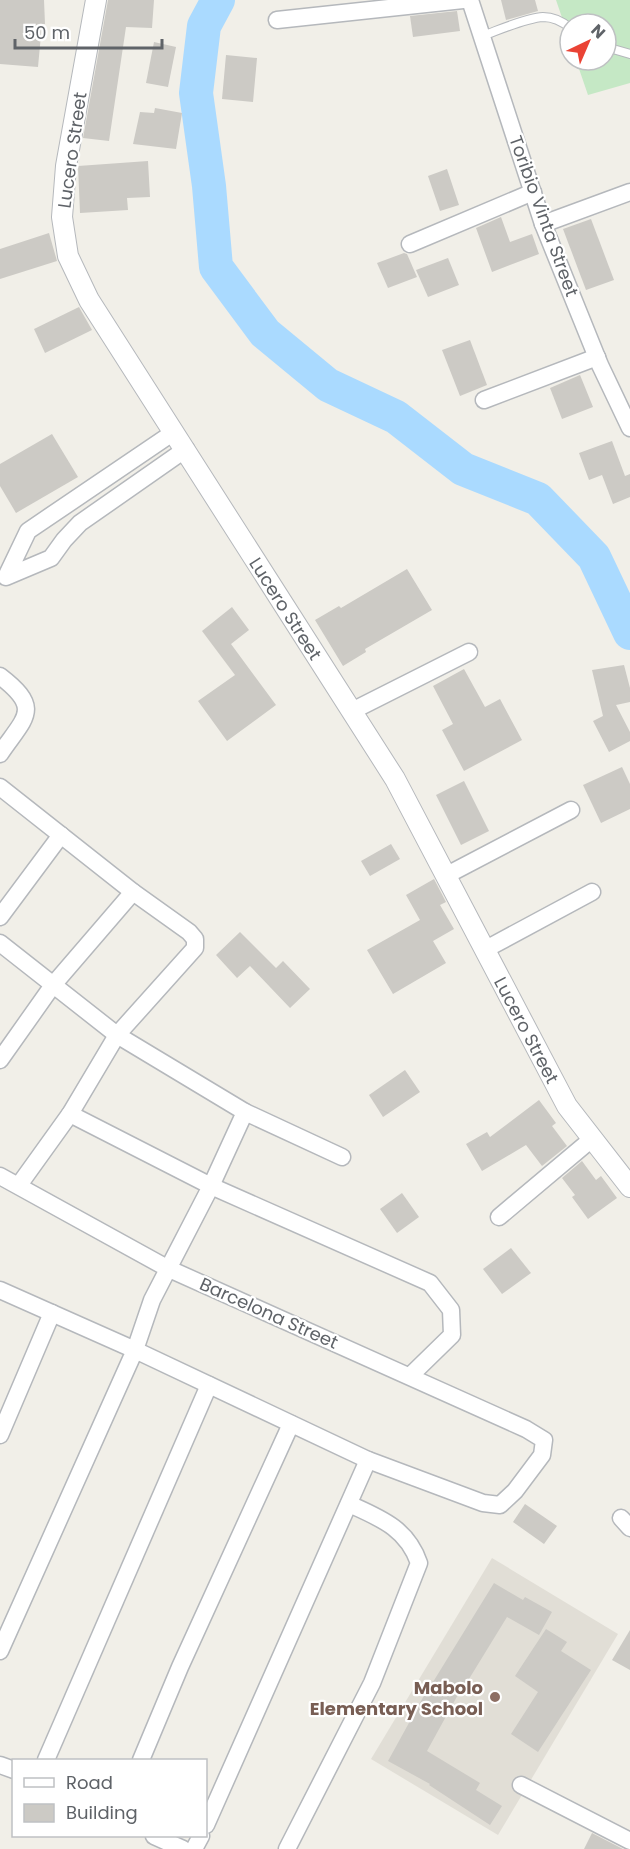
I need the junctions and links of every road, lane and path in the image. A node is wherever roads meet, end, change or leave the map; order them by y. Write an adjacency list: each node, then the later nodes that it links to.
1 (96, 0): 14 (street, Lucero Street)
2 (463, 0): 4 (street)
3 (470, 0): 6 (street, Toribio Vinta Street)
4 (277, 20)
5 (558, 20): 6 (lane)
6 (482, 36): 7 (street, Toribio Vinta Street)
7 (533, 192): 9 (street, Toribio Vinta Street); 10 (street)
8 (630, 192): 9 (street)
9 (543, 224): 11 (street, Toribio Vinta Street)
10 (410, 244)
11 (597, 357): 12 (street); 13 (street, Toribio Vinta Street)
12 (484, 400)
13 (630, 428)
14 (174, 432): 15 (street, Lucero Street); 16 (street)
15 (186, 449): 17 (street); 21 (street, Lucero Street)
16 (46, 519): 17 (street); 18 (street)
17 (64, 540): 18 (street)
18 (3, 580)
19 (469, 652): 21 (street)
20 (0, 676): 22 (street)
21 (352, 711): 26 (street, Lucero Street)
22 (0, 754)
23 (0, 787): 25 (street)
24 (571, 810): 26 (street)
25 (61, 835): 27 (street); 29 (street)
26 (447, 875): 31 (street, Lucero Street)
27 (133, 892): 32 (street); 33 (street)
28 (592, 892): 31 (street)
29 (0, 917)
30 (0, 943): 32 (street)
31 (486, 949): 37 (street, Lucero Street)
32 (53, 985): 33 (street); 34 (street)
33 (117, 1035): 35 (street); 36 (street)
34 (0, 1060)
35 (245, 1112): 38 (street); 41 (street)
36 (70, 1114): 40 (street); 41 (street)
37 (593, 1138): 42 (street, Lucero Street); 43 (street)
38 (342, 1157)
39 (0, 1176): 40 (street, Barcelona Street)
40 (19, 1185): 44 (street, Barcelona Street)
41 (211, 1186): 44 (street); 48 (street)
42 (630, 1186)
43 (499, 1217)
44 (167, 1268): 47 (street); 48 (street, Barcelona Street)
45 (0, 1290): 46 (street)
46 (52, 1313): 47 (street); 51 (street)
47 (135, 1350): 49 (street); 54 (street)
48 (410, 1376): 52 (street, Barcelona Street)
49 (209, 1385): 50 (street); 55 (street)
50 (291, 1424): 52 (street); 56 (street)
51 (0, 1435)
52 (368, 1460): 53 (street)
53 (349, 1504): 58 (street); 62 (street)
54 (0, 1652)
55 (47, 1759)
56 (142, 1759)
57 (521, 1785): 60 (street)
58 (207, 1824)
59 (156, 1837): 61 (street)
60 (630, 1841)
61 (183, 1849)
62 (287, 1849)

